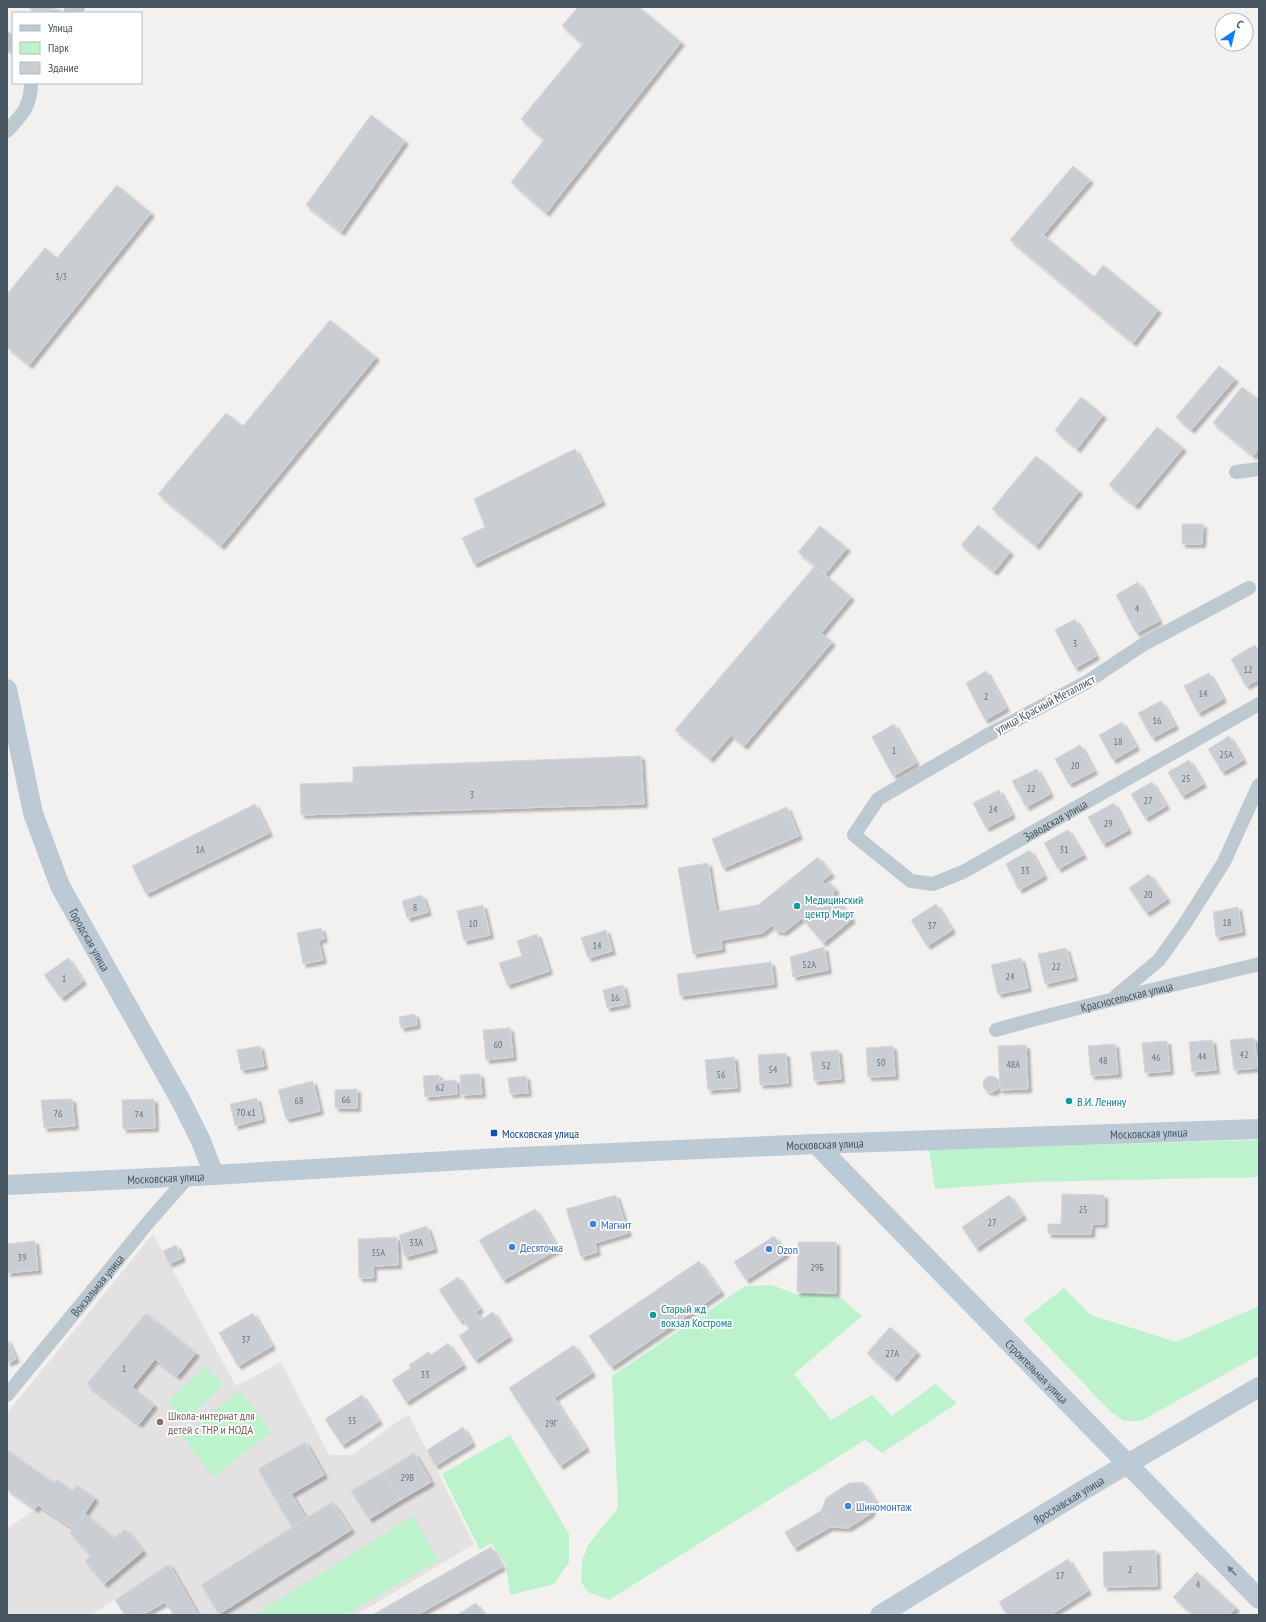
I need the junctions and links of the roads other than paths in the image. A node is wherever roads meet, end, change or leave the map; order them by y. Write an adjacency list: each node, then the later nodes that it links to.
1 (31, 84): 2 (street)
2 (7, 132)
3 (1259, 469): 4 (street)
4 (1236, 472)
5 (1249, 588): 10 (street, улица Красный Металлист)
6 (7, 689): 16 (main road, Городская улица)
7 (1259, 704): 10 (street, Заводская улица)
8 (1259, 785): 9 (street)
9 (1254, 806): 12 (street)
10 (854, 835)
11 (1259, 964): 12 (street, Красносельская улица)
12 (1114, 998): 13 (street, Красносельская улица)
13 (996, 1030)
14 (1259, 1129): 15 (main road, Московская улица)
15 (816, 1144): 16 (main road, Московская улица); 21 (main road, Строительная улица)
16 (214, 1175): 17 (main road, Московская улица)
17 (189, 1176): 18 (main road, Московская улица); 20 (street, Вокзальная улица)
18 (7, 1185)
19 (1259, 1387): 21 (main road, Ярославская улица)
20 (7, 1395)
21 (1127, 1464): 22 (main road, Строительная улица, one-way to 21); 23 (main road, Ярославская улица)
22 (1259, 1599)
23 (880, 1615)

